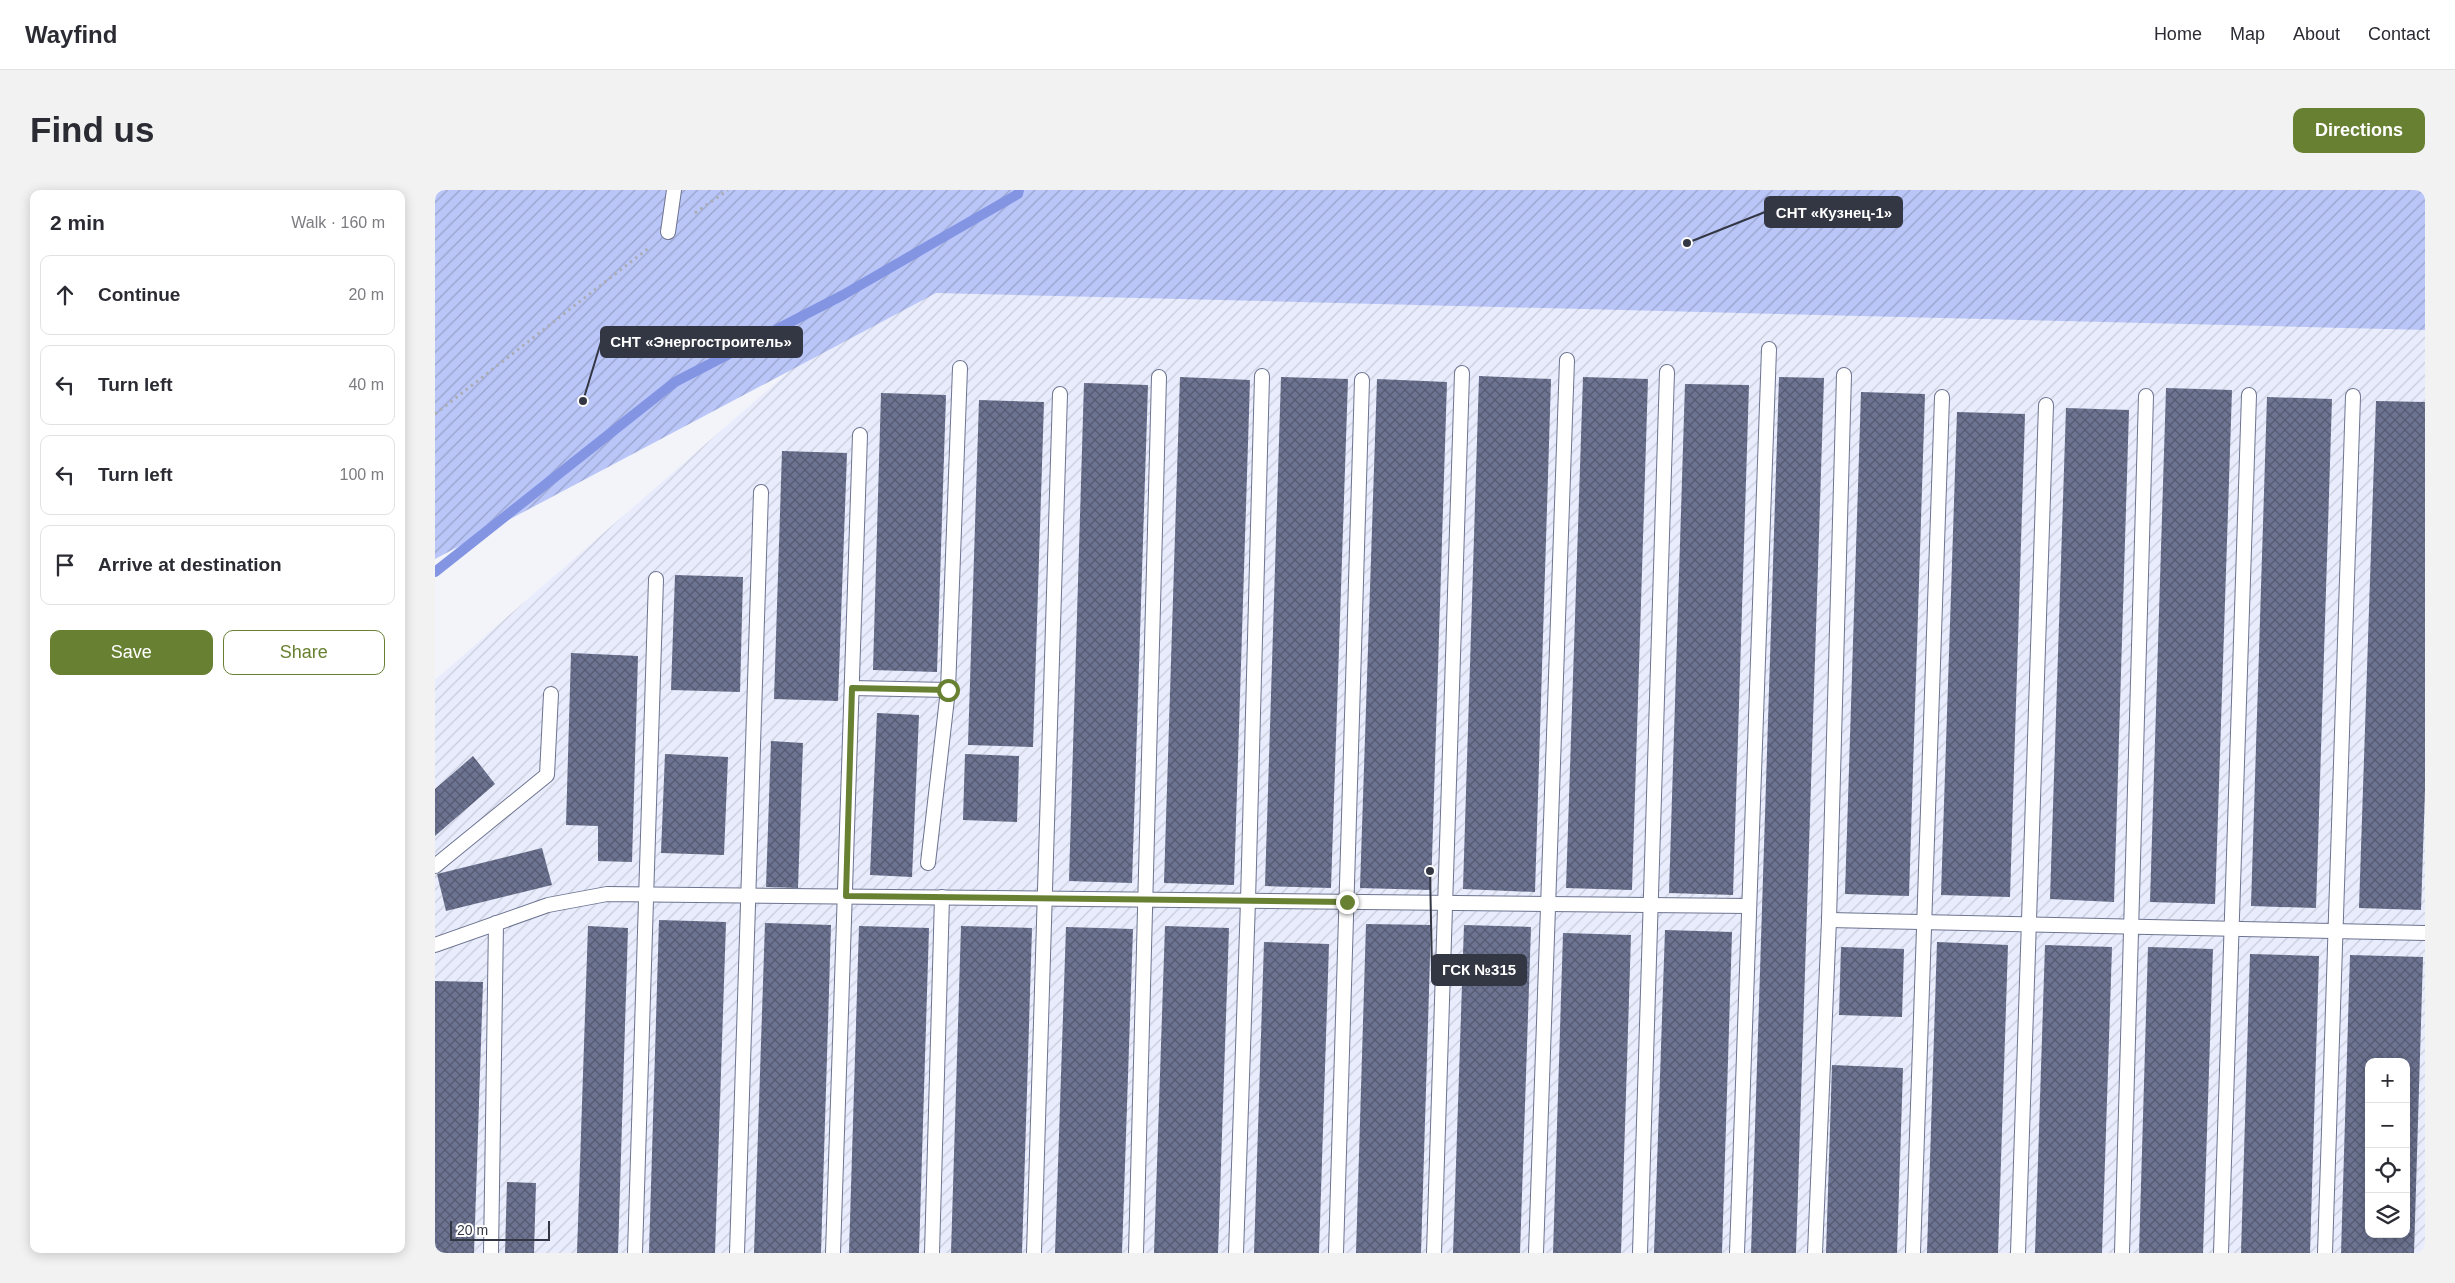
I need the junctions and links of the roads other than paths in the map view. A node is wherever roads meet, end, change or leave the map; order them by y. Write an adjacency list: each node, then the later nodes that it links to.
1 (674, 190): 2 (lane)
2 (668, 232)
3 (1769, 349): 37 (lane)
4 (1567, 360): 35 (lane)
5 (960, 368): 22 (lane)
6 (1667, 372): 36 (lane)
7 (1462, 373): 34 (lane)
8 (1844, 375): 38 (lane)
9 (1262, 376): 32 (lane)
10 (1159, 377): 31 (lane)
11 (1362, 380): 33 (lane)
12 (1060, 394): 30 (lane)
13 (2249, 394): 43 (lane)
14 (2146, 396): 42 (lane)
15 (2353, 396): 44 (lane)
16 (1942, 397): 39 (lane)
17 (2046, 405): 41 (lane)
18 (860, 435): 21 (lane)
19 (761, 492): 27 (lane)
20 (656, 579): 26 (lane)
21 (852, 688): 22 (lane); 28 (lane)
22 (948, 690): 24 (lane)
23 (551, 694): 25 (lane)
24 (928, 863)
25 (435, 866)
26 (646, 894): 27 (lane); 40 (lane); 48 (lane)
27 (749, 896): 28 (lane); 49 (lane)
28 (846, 896): 29 (lane); 50 (lane)
29 (942, 898): 30 (lane); 51 (lane)
30 (1046, 899): 31 (lane); 52 (lane)
31 (1146, 900): 32 (lane); 53 (lane)
32 (1248, 900): 33 (lane); 54 (lane)
33 (1347, 902): 34 (lane); 55 (lane)
34 (1447, 903): 35 (lane); 56 (lane)
35 (1548, 904): 36 (lane); 57 (lane)
36 (1650, 905): 37 (lane); 58 (lane)
37 (1748, 906): 59 (lane)
38 (1829, 920): 39 (lane); 60 (lane)
39 (1923, 922): 41 (lane); 61 (lane)
40 (496, 923): 46 (lane); 47 (lane)
41 (2029, 924): 42 (lane); 62 (lane)
42 (2132, 927): 43 (lane); 63 (lane)
43 (2231, 929): 44 (lane); 64 (lane)
44 (2335, 931): 45 (lane); 65 (lane)
45 (2425, 933)
46 (435, 945)
47 (491, 1253)
48 (635, 1253)
49 (737, 1253)
50 (833, 1253)
51 (932, 1253)
52 (1034, 1253)
53 (1136, 1253)
54 (1236, 1253)
55 (1336, 1253)
56 (1434, 1253)
57 (1536, 1253)
58 (1639, 1253)
59 (1737, 1253)
60 (1815, 1253)
61 (1913, 1253)
62 (2018, 1253)
63 (2122, 1253)
64 (2221, 1253)
65 (2325, 1253)

